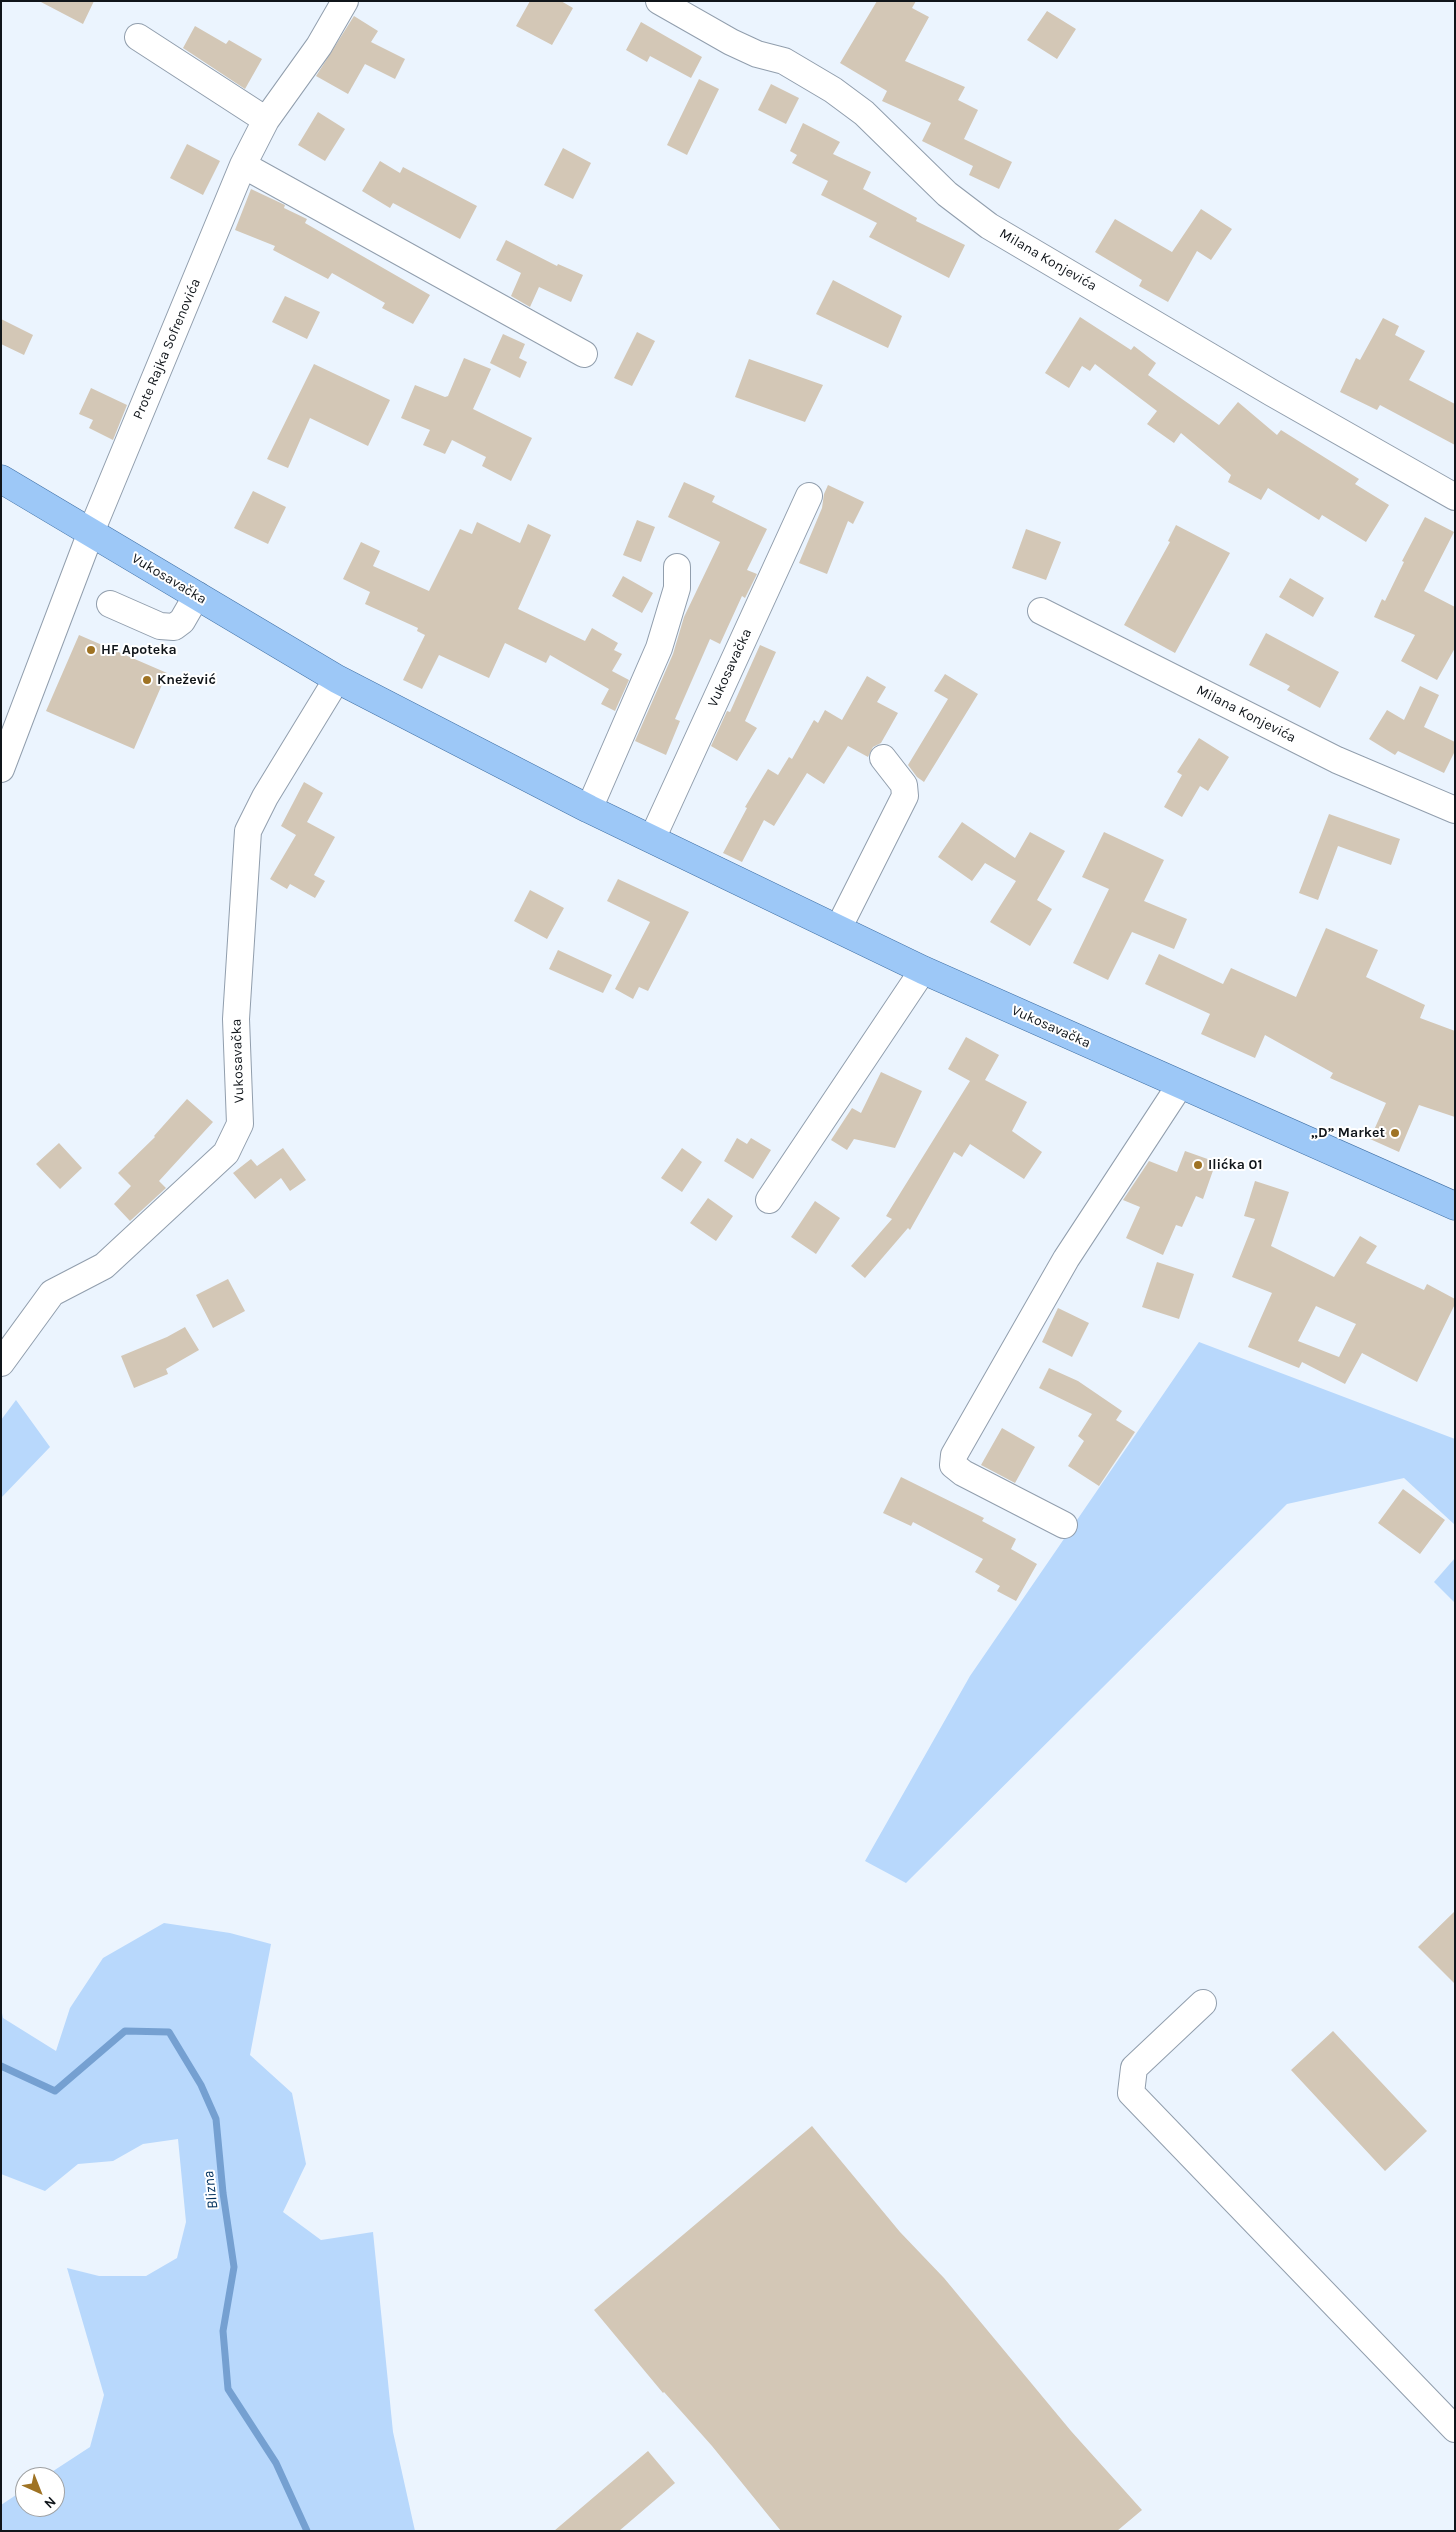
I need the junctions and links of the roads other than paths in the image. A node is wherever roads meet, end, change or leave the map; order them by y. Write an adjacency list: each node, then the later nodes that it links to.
1 (345, 1): 4 (street, Prote Rajka Sofrenovića)
2 (659, 1): 9 (street, Milana Konjevića)
3 (138, 36): 4 (street)
4 (266, 120): 5 (street, Prote Rajka Sofrenovića)
5 (243, 165): 6 (street); 10 (street, Prote Rajka Sofrenovića)
6 (584, 354)
7 (1, 478): 10 (main road, Vukosavačka)
8 (809, 496): 20 (street, Vukosavačka)
9 (1455, 496)
10 (91, 532): 12 (main road, Vukosavačka); 17 (street, Prote Rajka Sofrenovića)
11 (677, 567): 18 (street)
12 (197, 595): 13 (street); 15 (main road, Vukosavačka)
13 (110, 604)
14 (1041, 611): 19 (street, Milana Konjevića)
15 (337, 680): 18 (main road, Vukosavačka); 26 (street, Vukosavačka)
16 (883, 758): 21 (street)
17 (1, 769)
18 (590, 809): 20 (main road, Vukosavačka)
19 (1455, 810)
20 (652, 839): 21 (main road, Vukosavačka)
21 (838, 929): 22 (main road, Vukosavačka)
22 (923, 970): 23 (main road, Vukosavačka); 24 (street)
23 (1180, 1084): 25 (main road, Vukosavačka); 27 (street)
24 (769, 1200)
25 (1455, 1206)
26 (1, 1363)
27 (1064, 1525)
28 (1202, 2003): 29 (street)
29 (1455, 2429)

